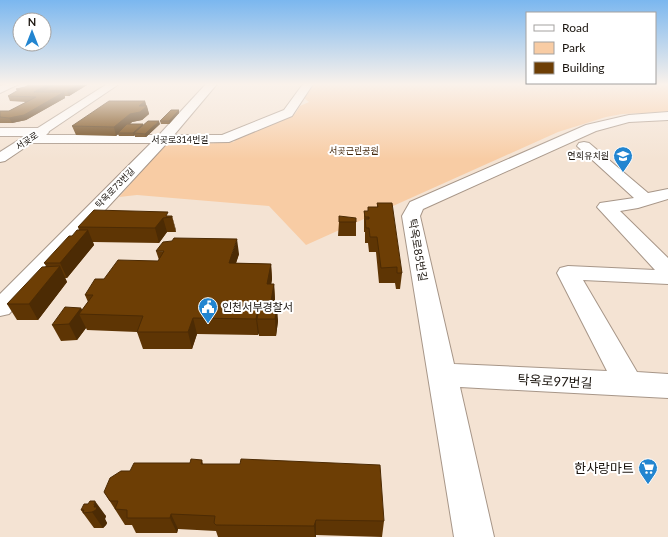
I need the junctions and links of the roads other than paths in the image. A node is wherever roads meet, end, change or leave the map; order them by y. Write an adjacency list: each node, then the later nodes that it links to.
1 (76, 109): 6 (street, 서곶로)
2 (190, 109): 7 (street, 탁옥로73번길)
3 (291, 109): 7 (street, 서곶로314번길)
4 (668, 116): 15 (street, 탁옥로85번길)
5 (0, 132): 6 (street, 서곶로314번길)
6 (36, 136): 7 (street, 서곶로314번길); 9 (street, 서곶로)
7 (162, 140): 14 (street, 탁옥로73번길)
8 (584, 146): 11 (street)
9 (0, 158)
10 (668, 194): 11 (street)
11 (646, 200): 12 (street)
12 (668, 270)
13 (668, 277): 16 (street)
14 (0, 308)
15 (442, 376): 16 (street, 탁옥로97번길); 18 (street, 탁옥로85번길)
16 (628, 384): 17 (street, 탁옥로97번길)
17 (668, 386)
18 (474, 537)

